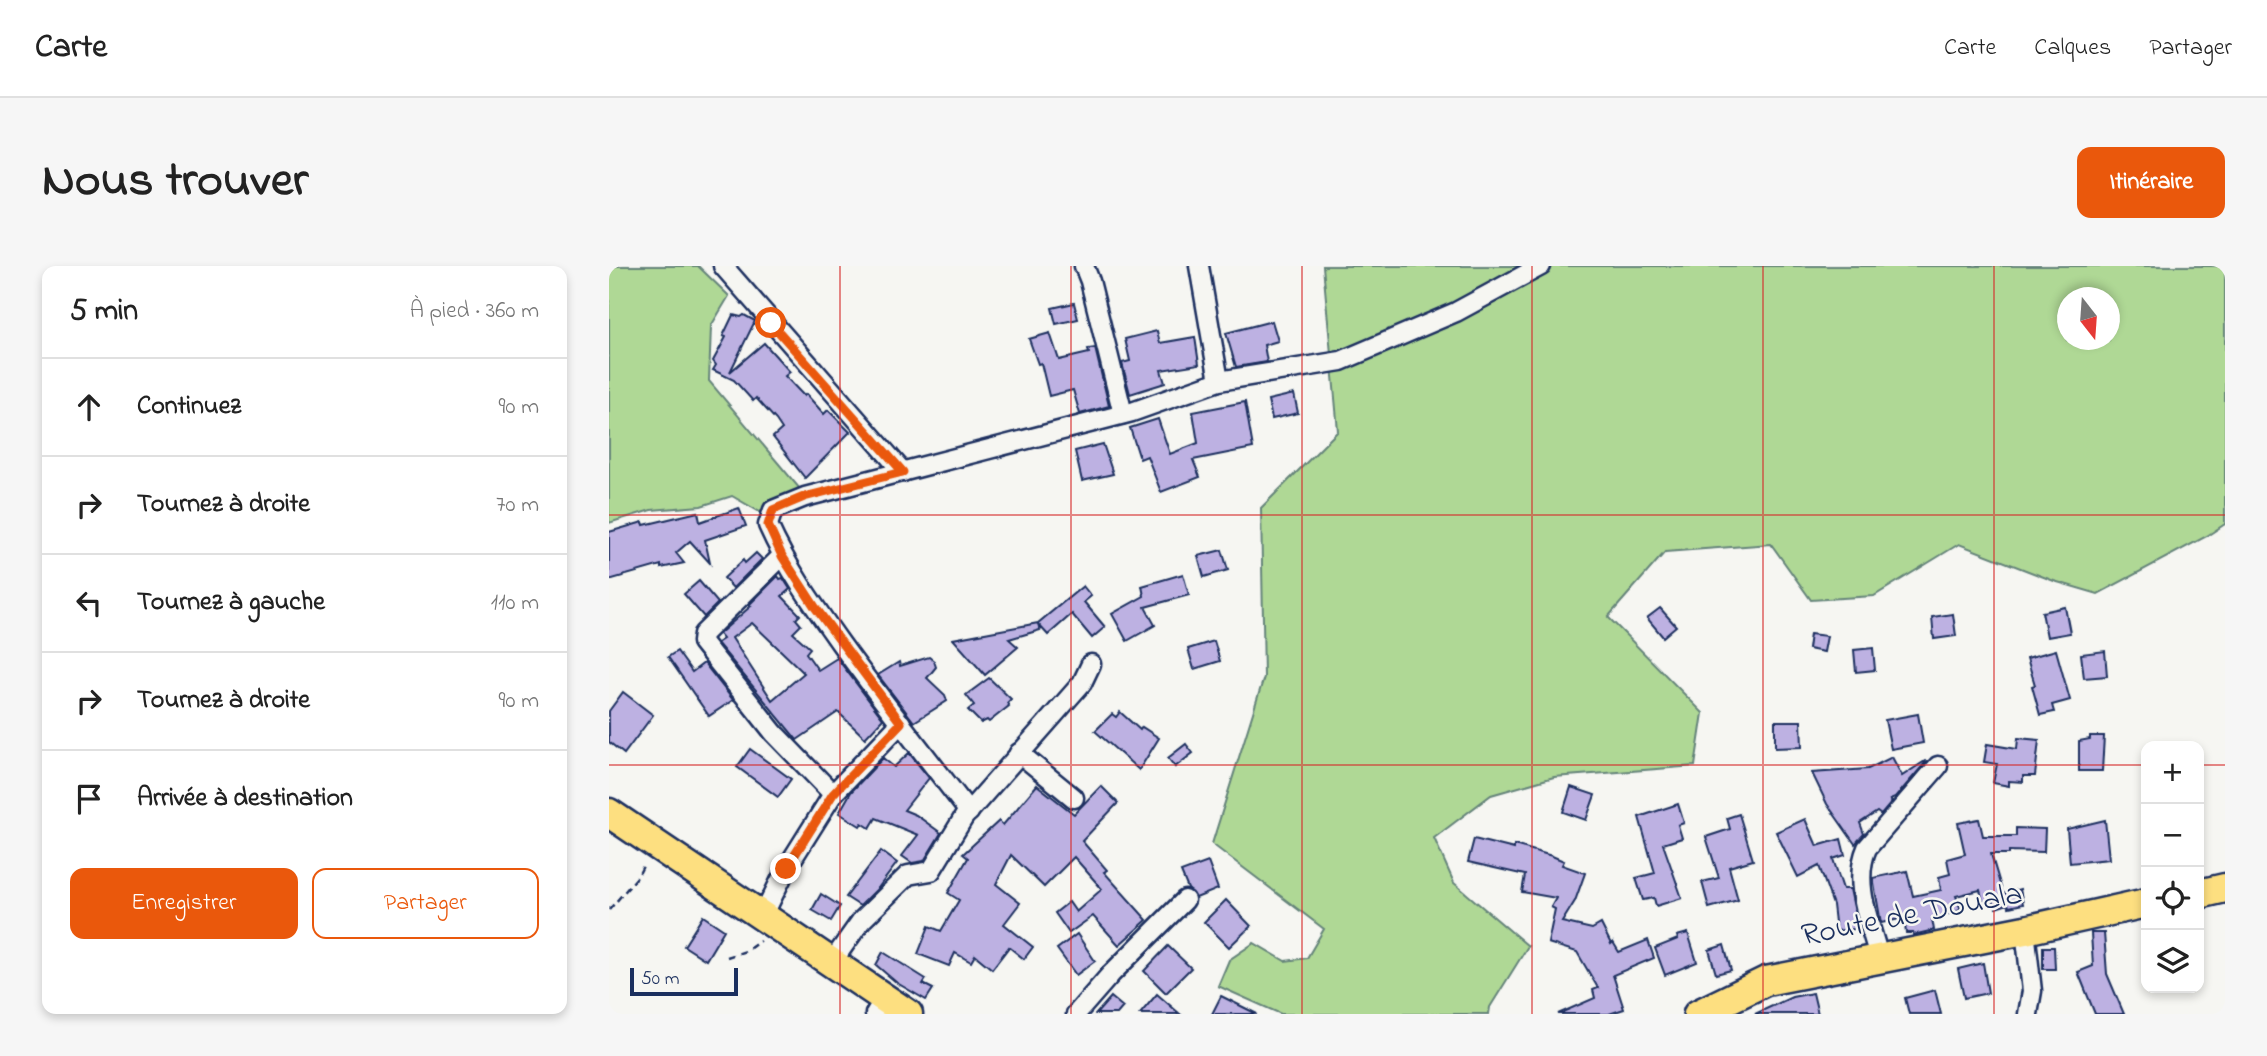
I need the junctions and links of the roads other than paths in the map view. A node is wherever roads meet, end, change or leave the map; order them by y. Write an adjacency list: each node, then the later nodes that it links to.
1 (723, 266): 7 (street)
2 (1084, 266): 6 (street)
3 (1199, 266): 5 (street)
4 (1541, 266): 5 (street)
5 (1219, 381): 6 (street)
6 (1123, 414): 7 (street)
7 (903, 472): 8 (street)
8 (782, 556): 10 (street); 13 (street)
9 (1091, 664): 11 (street)
10 (901, 723): 13 (street); 15 (street)
11 (1019, 753): 14 (street); 15 (street)
12 (1938, 766): 23 (street)
13 (833, 794): 21 (street)
14 (1073, 798)
15 (969, 812): 24 (street)
16 (609, 813): 21 (highway)
17 (2225, 888): 18 (highway)
18 (2204, 893)
19 (1185, 900): 27 (street)
20 (2141, 905): 22 (highway, Route de Douala)
21 (773, 923): 24 (highway)
22 (2025, 930): 23 (highway, Route de Douala); 29 (street)
23 (1879, 957): 28 (highway, Route de Douala)
24 (832, 962): 25 (highway)
25 (879, 1006): 26 (highway)
26 (908, 1014)
27 (1076, 1014)
28 (1698, 1014)
29 (2028, 1014)

